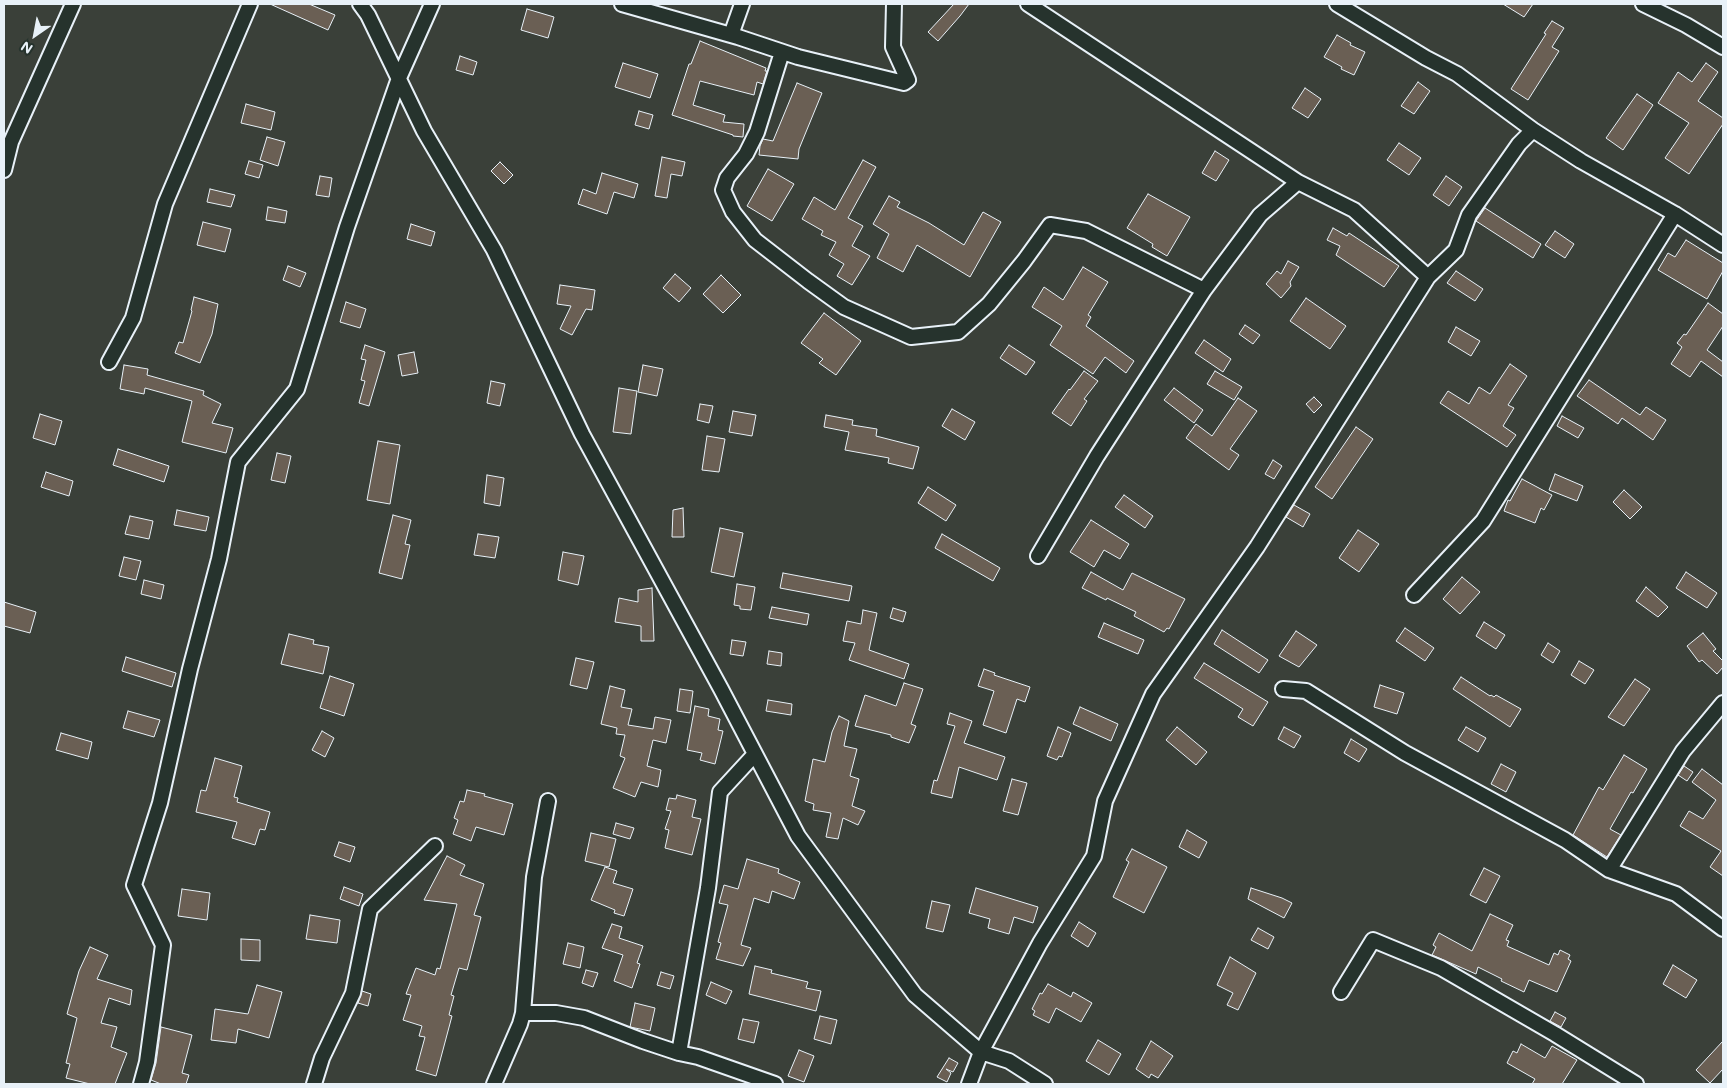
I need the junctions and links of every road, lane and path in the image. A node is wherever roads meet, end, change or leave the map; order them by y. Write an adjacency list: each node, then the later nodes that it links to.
1 (73, 4): 16 (street)
2 (250, 4): 22 (street)
3 (360, 4): 14 (street)
4 (432, 4): 14 (street)
5 (622, 4): 11 (street)
6 (742, 4): 11 (street)
7 (894, 4): 13 (street)
8 (1028, 4): 17 (street)
9 (1337, 4): 15 (street)
10 (1643, 4): 12 (street)
11 (731, 35): 13 (street)
12 (1723, 47)
13 (782, 52): 21 (street)
14 (400, 78): 27 (street); 36 (street)
15 (1533, 130): 18 (street); 20 (street)
16 (4, 170)
17 (1298, 182): 20 (street); 21 (street)
18 (1675, 214): 19 (street); 24 (street)
19 (1723, 245)
20 (1428, 277): 34 (street)
21 (1204, 290): 23 (street)
22 (109, 362)
23 (1038, 556)
24 (1414, 595)
25 (1283, 689): 30 (street)
26 (1723, 703): 30 (street)
27 (755, 754): 34 (street); 35 (street)
28 (548, 801): 33 (street)
29 (435, 846): 37 (street)
30 (1609, 870): 31 (street)
31 (1723, 929)
32 (1341, 992): 42 (street)
33 (523, 1013): 35 (street); 38 (street)
34 (981, 1052): 40 (street); 41 (street)
35 (679, 1053): 39 (street)
36 (140, 1084)
37 (314, 1084)
38 (494, 1084)
39 (775, 1084)
40 (969, 1084)
41 (1045, 1084)
42 (1636, 1084)

